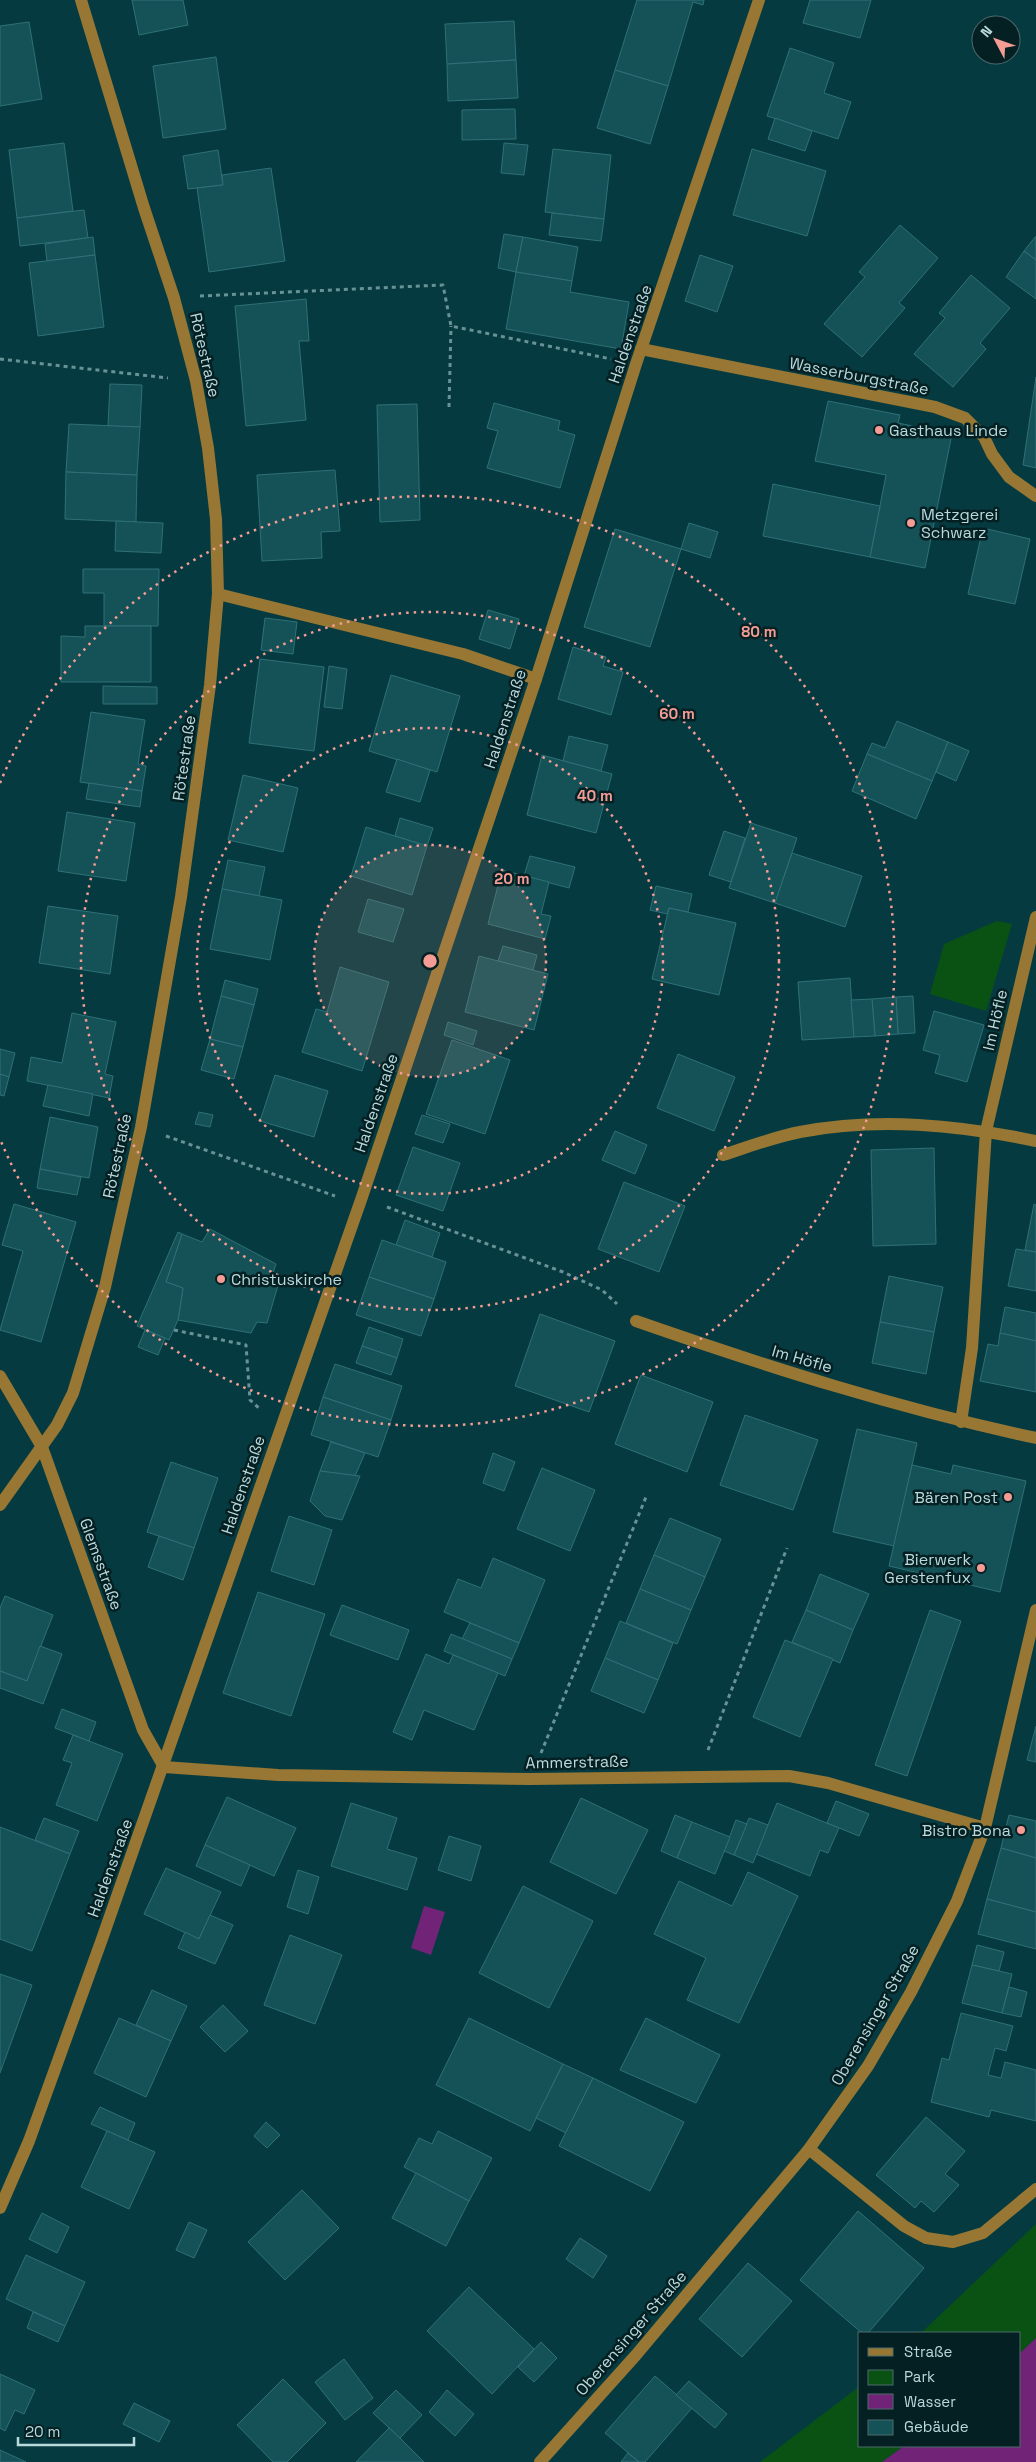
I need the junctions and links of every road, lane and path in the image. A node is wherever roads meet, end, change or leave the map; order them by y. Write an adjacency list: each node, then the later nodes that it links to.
1 (81, 0): 3 (street, Rötestraße)
2 (759, 0): 5 (street, Haldenstraße)
3 (174, 298): 4 (path); 11 (street, Rötestraße)
4 (450, 326): 7 (path); 9 (path)
5 (641, 349): 7 (street, Haldenstraße); 10 (street, Wasserburgstraße)
6 (0, 360): 8 (path)
7 (636, 364): 12 (street, Haldenstraße)
8 (159, 377)
9 (449, 407)
10 (1036, 496)
11 (218, 594): 12 (street); 25 (street, Rötestraße)
12 (536, 679): 18 (street, Haldenstraße)
13 (1036, 916): 14 (street, Im Höfle)
14 (986, 1131): 16 (street); 17 (street); 22 (street, Im Höfle)
15 (176, 1140): 18 (path)
16 (1036, 1141)
17 (723, 1155)
18 (362, 1197): 19 (path); 23 (street, Haldenstraße)
19 (636, 1321): 22 (street, Im Höfle)
20 (174, 1330): 23 (path)
21 (0, 1376): 25 (street, Glemsstraße)
22 (961, 1422): 24 (street, Im Höfle)
23 (280, 1428): 30 (street, Haldenstraße)
24 (1036, 1438)
25 (42, 1447): 27 (street, Rötestraße); 30 (street, Glemsstraße)
26 (646, 1496): 32 (path)
27 (0, 1505)
28 (787, 1548): 31 (path)
29 (1036, 1610): 33 (street, Oberensinger Straße)
30 (164, 1767): 32 (street, Ammerstraße); 36 (street, Haldenstraße)
31 (698, 1776): 32 (street, Ammerstraße); 33 (street, Ammerstraße)
32 (530, 1779)
33 (985, 1828): 34 (street, Oberensinger Straße)
34 (809, 2149): 35 (street); 37 (street, Oberensinger Straße)
35 (1036, 2189)
36 (0, 2208)
37 (540, 2462)

